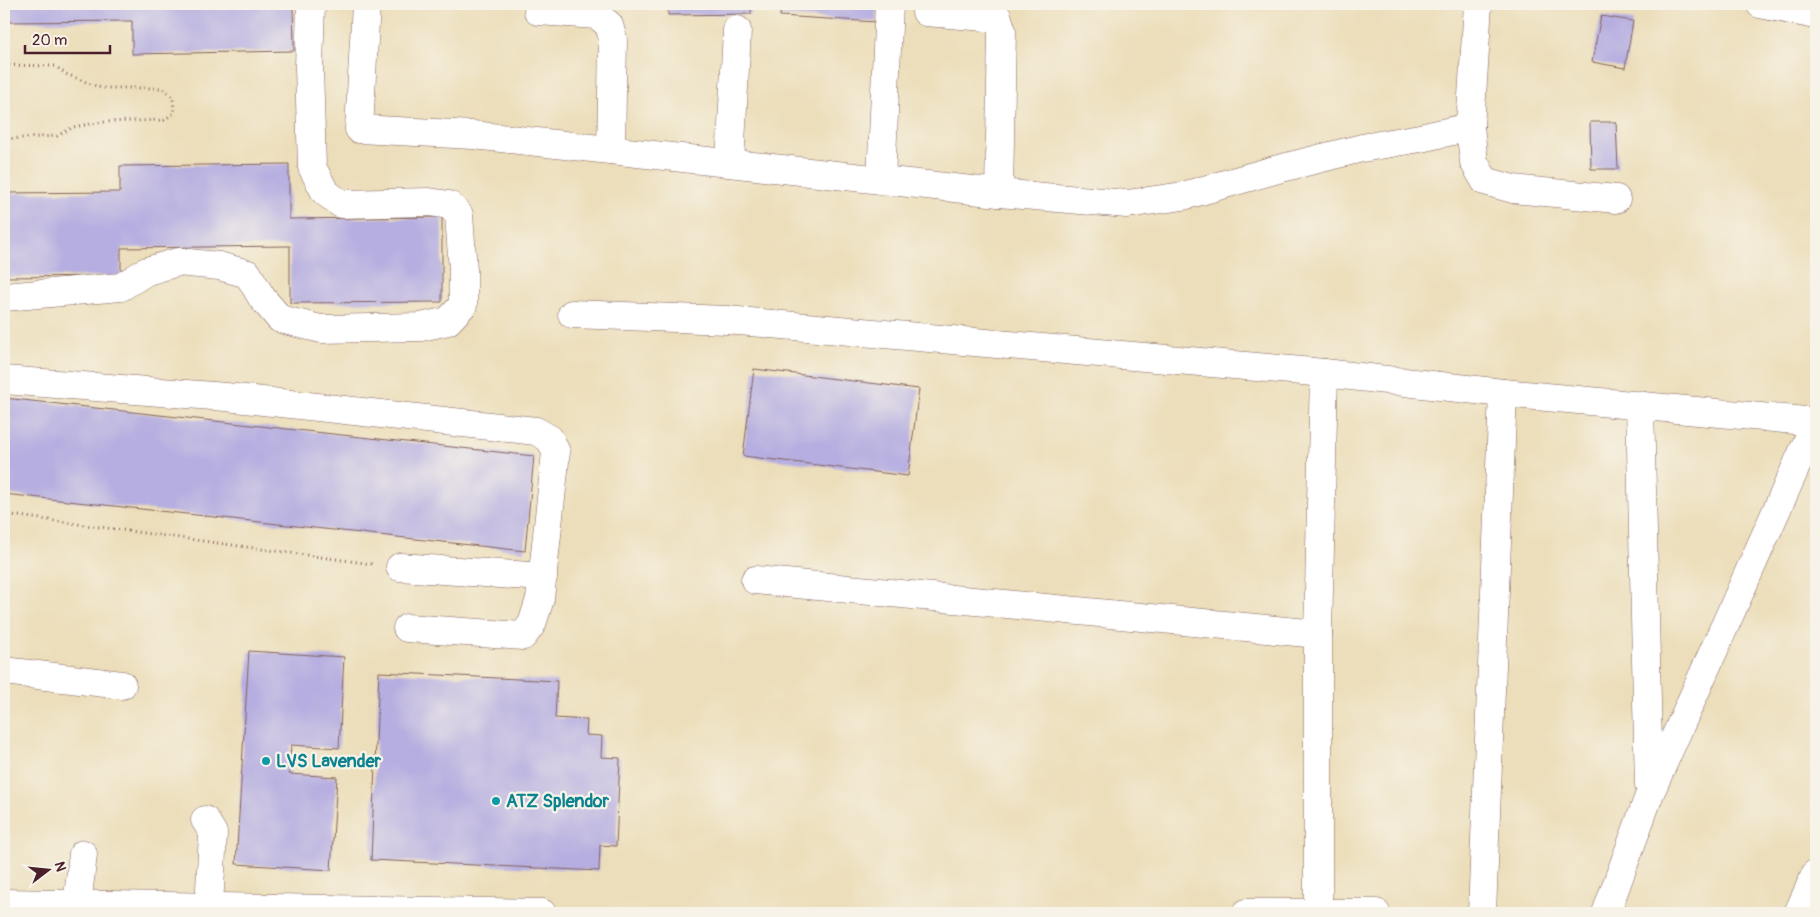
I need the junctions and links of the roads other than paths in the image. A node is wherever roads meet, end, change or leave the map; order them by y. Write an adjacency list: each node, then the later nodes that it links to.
1 (311, 4): 16 (street)
2 (366, 4): 11 (street)
3 (889, 4): 13 (street)
4 (1478, 4): 10 (street)
5 (1760, 4): 8 (street)
6 (538, 11): 11 (street)
7 (926, 12): 14 (street)
8 (1816, 15)
9 (737, 30): 12 (street)
10 (1470, 127): 14 (street); 15 (street)
11 (611, 150): 12 (street)
12 (730, 163): 13 (street)
13 (881, 180): 14 (street)
14 (999, 193)
15 (1616, 199)
16 (4, 296)
17 (572, 314): 18 (street)
18 (1324, 373): 20 (street); 27 (street)
19 (4, 380): 24 (street)
20 (1503, 393): 21 (street); 41 (street)
21 (1640, 405): 22 (street); 30 (street)
22 (1816, 422): 30 (street)
23 (400, 568): 24 (street)
24 (543, 577): 26 (street)
25 (755, 580): 27 (street)
26 (410, 620)
27 (1318, 634): 39 (street)
28 (4, 671): 29 (street)
29 (122, 685)
30 (1650, 793): 42 (street)
31 (205, 820): 36 (street)
32 (82, 854): 35 (street)
33 (1816, 873): 43 (street)
34 (4, 904): 35 (street)
35 (77, 905): 36 (street)
36 (209, 907): 37 (street)
37 (542, 913)
38 (1246, 913): 39 (street)
39 (1318, 913): 40 (street)
40 (1376, 913)
41 (1482, 913)
42 (1606, 913)
43 (1798, 913)

